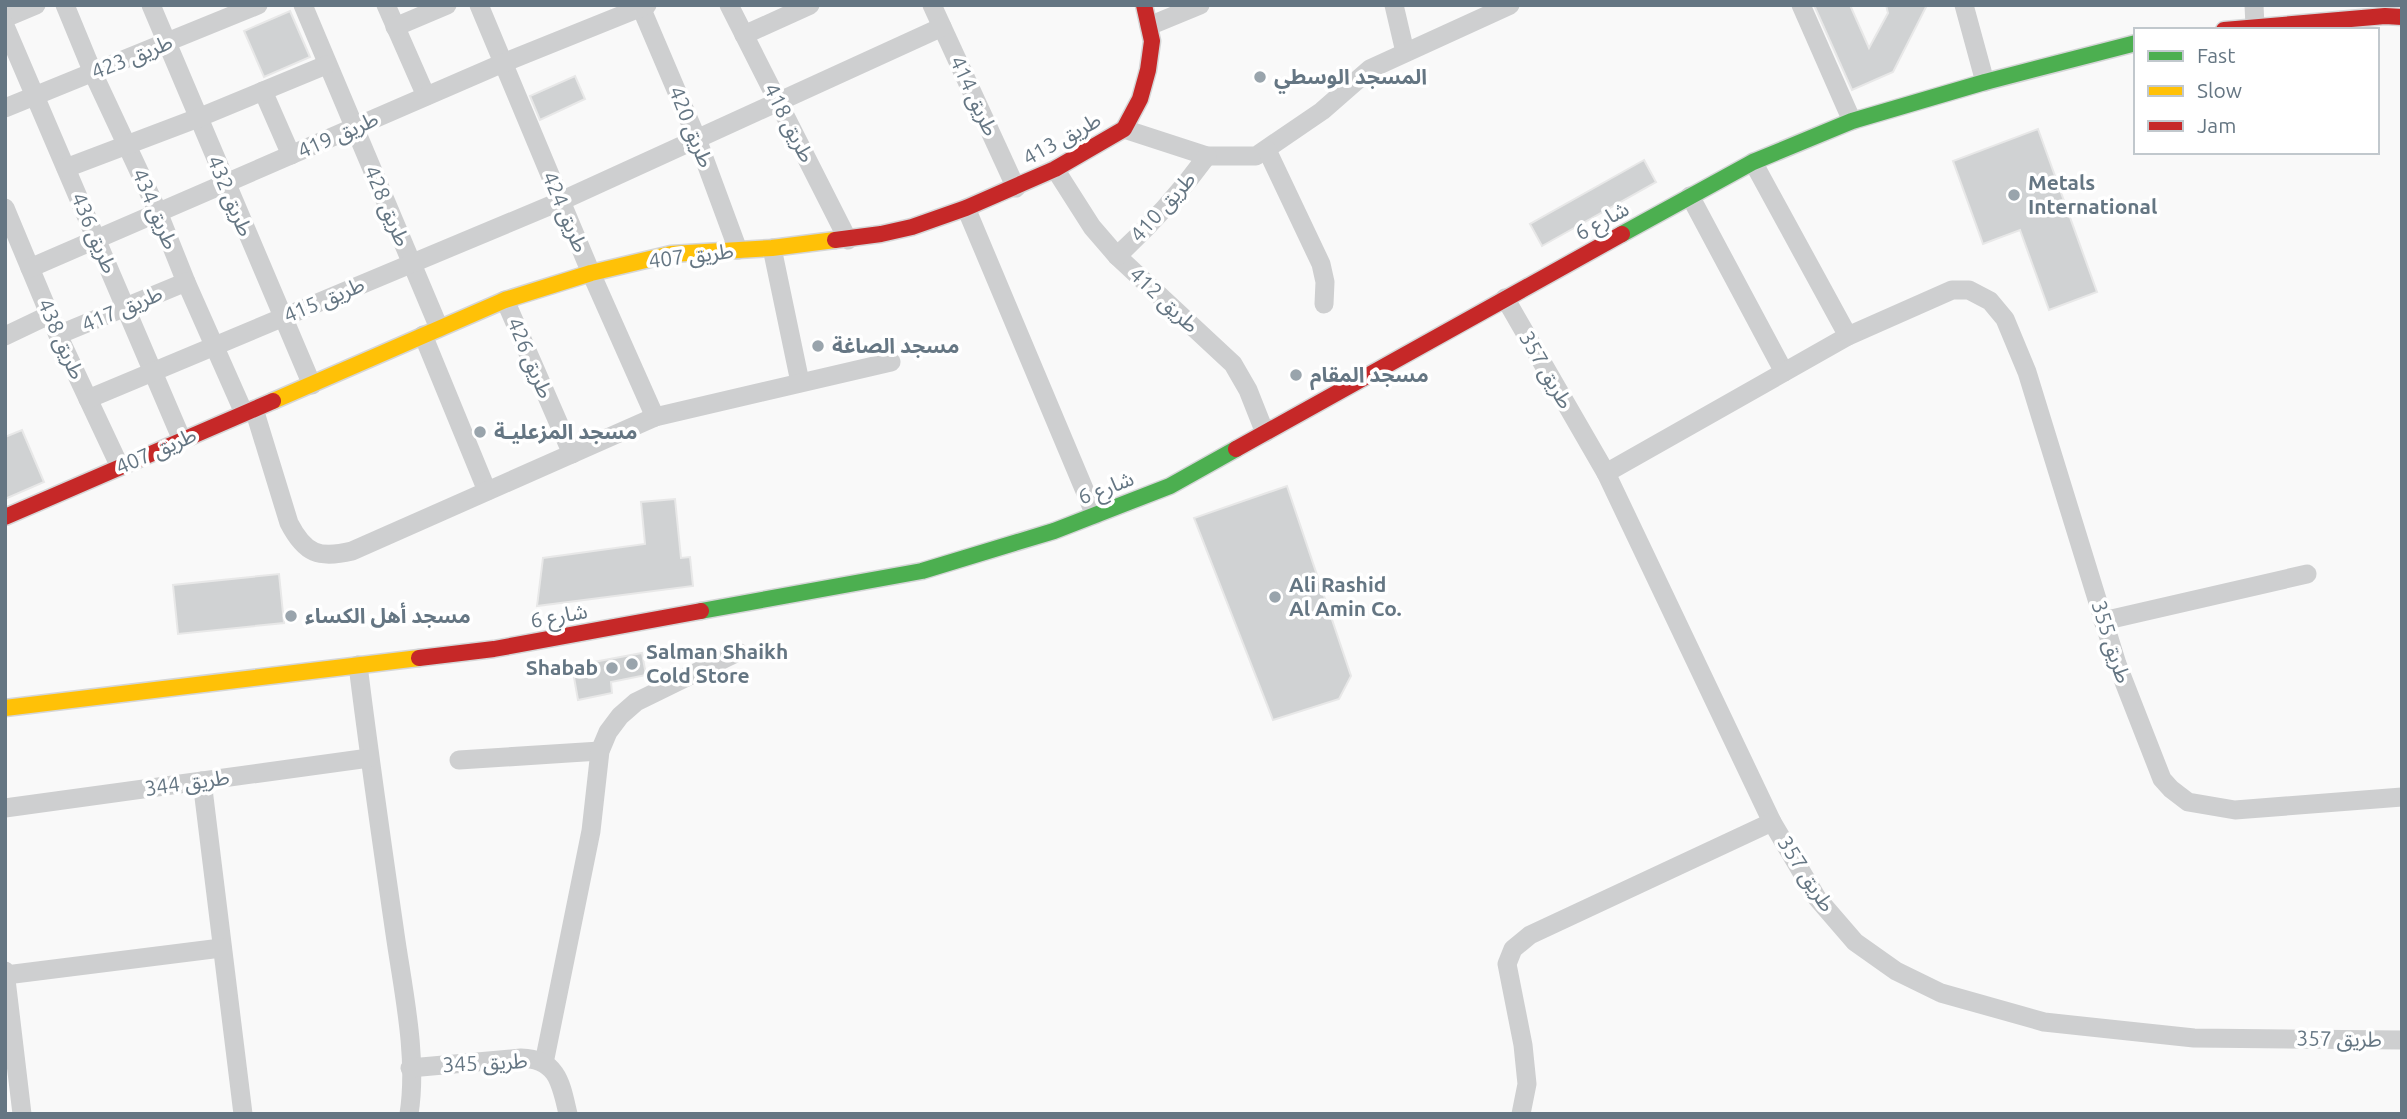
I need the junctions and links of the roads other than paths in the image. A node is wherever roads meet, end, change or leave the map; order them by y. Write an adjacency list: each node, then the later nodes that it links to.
1 (36, 5): 20 (street)
2 (65, 5): 34 (street, طريق 434)
3 (151, 5): 29 (street, طريق 432)
4 (258, 5): 29 (street, طريق 423)
5 (303, 5): 33 (street, طريق 428)
6 (386, 5): 25 (street)
7 (447, 5): 25 (street)
8 (479, 5): 32 (street, طريق 424)
9 (729, 5): 28 (street, طريق 418)
10 (810, 5): 28 (street)
11 (932, 5): 26 (street, طريق 414)
12 (1144, 5): 23 (street, طريق 413)
13 (1200, 5): 23 (street)
14 (1394, 5): 31 (street)
15 (1801, 5): 42 (street)
16 (1964, 5): 35 (street)
17 (2255, 5): 24 (street)
18 (642, 6): 32 (street, طريق 419); 45 (street, طريق 420)
19 (1502, 7): 31 (street)
20 (5, 18)
21 (2402, 18): 24 (street)
22 (5, 26): 38 (street, طريق 436)
23 (1149, 26): 44 (street, طريق 413)
24 (2255, 26): 27 (street)
25 (396, 27): 37 (street)
26 (942, 27): 39 (street, طريق 415); 54 (street, طريق 414)
27 (2240, 28)
28 (744, 35): 39 (street, طريق 418)
29 (168, 43): 34 (street, طريق 423); 41 (street, طريق 432)
30 (2134, 44): 35 (street, شارع 6)
31 (1405, 52): 47 (street)
32 (503, 63): 37 (street, طريق 419); 56 (street, طريق 424)
33 (326, 65): 36 (street); 43 (street, طريق 428)
34 (93, 73): 38 (street, طريق 423); 46 (street, طريق 434)
35 (1985, 82): 42 (street, شارع 6)
36 (263, 91): 41 (street); 48 (street)
37 (426, 96): 43 (street, طريق 419)
38 (36, 97): 40 (street, طريق 423); 51 (street, طريق 436)
39 (779, 103): 45 (street, طريق 415); 61 (street, طريق 418)
40 (5, 108)
41 (198, 118): 46 (street); 53 (street, طريق 432)
42 (1852, 121): 50 (street, شارع 6)
43 (353, 128): 48 (street, طريق 419); 65 (street, طريق 428)
44 (1124, 129): 49 (street); 52 (street, طريق 413)
45 (697, 139): 56 (street, طريق 415); 63 (street, طريق 420)
46 (128, 145): 51 (street); 59 (street, طريق 434)
47 (1267, 150): 49 (street); 71 (street)
48 (291, 155): 53 (street, طريق 419)
49 (1207, 156): 64 (street, طريق 410)
50 (1753, 162): 55 (street, شارع 6); 78 (street)
51 (66, 168): 60 (street, طريق 436)
52 (1055, 169): 54 (street, طريق 413); 64 (street, طريق 412)
53 (225, 184): 59 (street, طريق 419); 74 (street, طريق 432)
54 (1016, 188): 58 (street, طريق 407)
55 (1690, 196): 69 (street, شارع 6); 82 (street)
56 (561, 201): 65 (street, طريق 415); 67 (street, طريق 424)
57 (5, 208): 66 (street, طريق 438)
58 (966, 208): 61 (street, طريق 407); 94 (street)
59 (158, 212): 60 (street, طريق 419); 68 (street, طريق 434)
60 (96, 239): 66 (street, طريق 419); 72 (street, طريق 436)
61 (848, 240): 62 (street, طريق 407)
62 (772, 248): 63 (street, طريق 407); 83 (street)
63 (738, 250): 67 (street, طريق 407)
64 (1117, 256): 88 (street, طريق 412)
65 (411, 264): 74 (street, طريق 415); 75 (street, طريق 428)
66 (30, 268): 73 (street, طريق 438)
67 (591, 273): 70 (street, طريق 407); 87 (street, طريق 424)
68 (186, 282): 72 (street, طريق 417); 79 (street, طريق 434)
69 (1505, 298): 88 (street, شارع 6); 92 (street, طريق 357)
70 (505, 300): 75 (street, طريق 407); 90 (street, طريق 426)
71 (1324, 304)
72 (125, 307): 76 (street, طريق 417); 81 (street, طريق 436)
73 (49, 315): 76 (street, طريق 438); 77 (street, طريق 417)
74 (282, 318): 79 (street, طريق 415); 84 (street, طريق 432)
75 (431, 332): 84 (street, طريق 407); 93 (street)
76 (58, 335): 85 (street, طريق 438)
77 (5, 336)
78 (1848, 336): 82 (street); 97 (street, طريق 355)
79 (215, 346): 81 (street, طريق 415); 86 (street, طريق 434)
80 (891, 362): 83 (street)
81 (153, 372): 85 (street, طريق 415); 89 (street, طريق 436)
82 (1784, 372): 92 (street)
83 (800, 382): 87 (street)
84 (312, 385): 86 (street, طريق 407)
85 (88, 400): 91 (street, طريق 438)
86 (249, 411): 89 (street, طريق 407); 93 (street, طريق 434)
87 (655, 417): 90 (street)
88 (1265, 433): 94 (street, شارع 6)
89 (182, 440): 91 (street, طريق 407)
90 (572, 454): 93 (street)
91 (120, 467): 95 (street, طريق 407)
92 (1606, 474): 107 (street, طريق 357)
93 (487, 491)
94 (1094, 515): 99 (street, شارع 6)
95 (5, 517)
96 (2307, 574): 97 (street)
97 (2103, 621): 105 (street, طريق 355)
98 (738, 652): 101 (street)
99 (358, 665): 100 (street, شارع 6); 102 (street)
100 (5, 708)
101 (600, 751): 103 (street); 111 (street)
102 (369, 758): 104 (street, طريق 344); 112 (street)
103 (459, 760)
104 (202, 781): 106 (street, طريق 344); 108 (street)
105 (2402, 797)
106 (5, 808)
107 (1772, 822): 110 (street, طريق 357); 117 (street)
108 (221, 948): 109 (street); 114 (street)
109 (6, 973): 113 (street)
110 (2402, 1040)
111 (544, 1063): 112 (street, طريق 345); 116 (street, طريق 345)
112 (410, 1068): 115 (street)
113 (22, 1114)
114 (243, 1114)
115 (409, 1114)
116 (568, 1114)
117 (1521, 1114)

